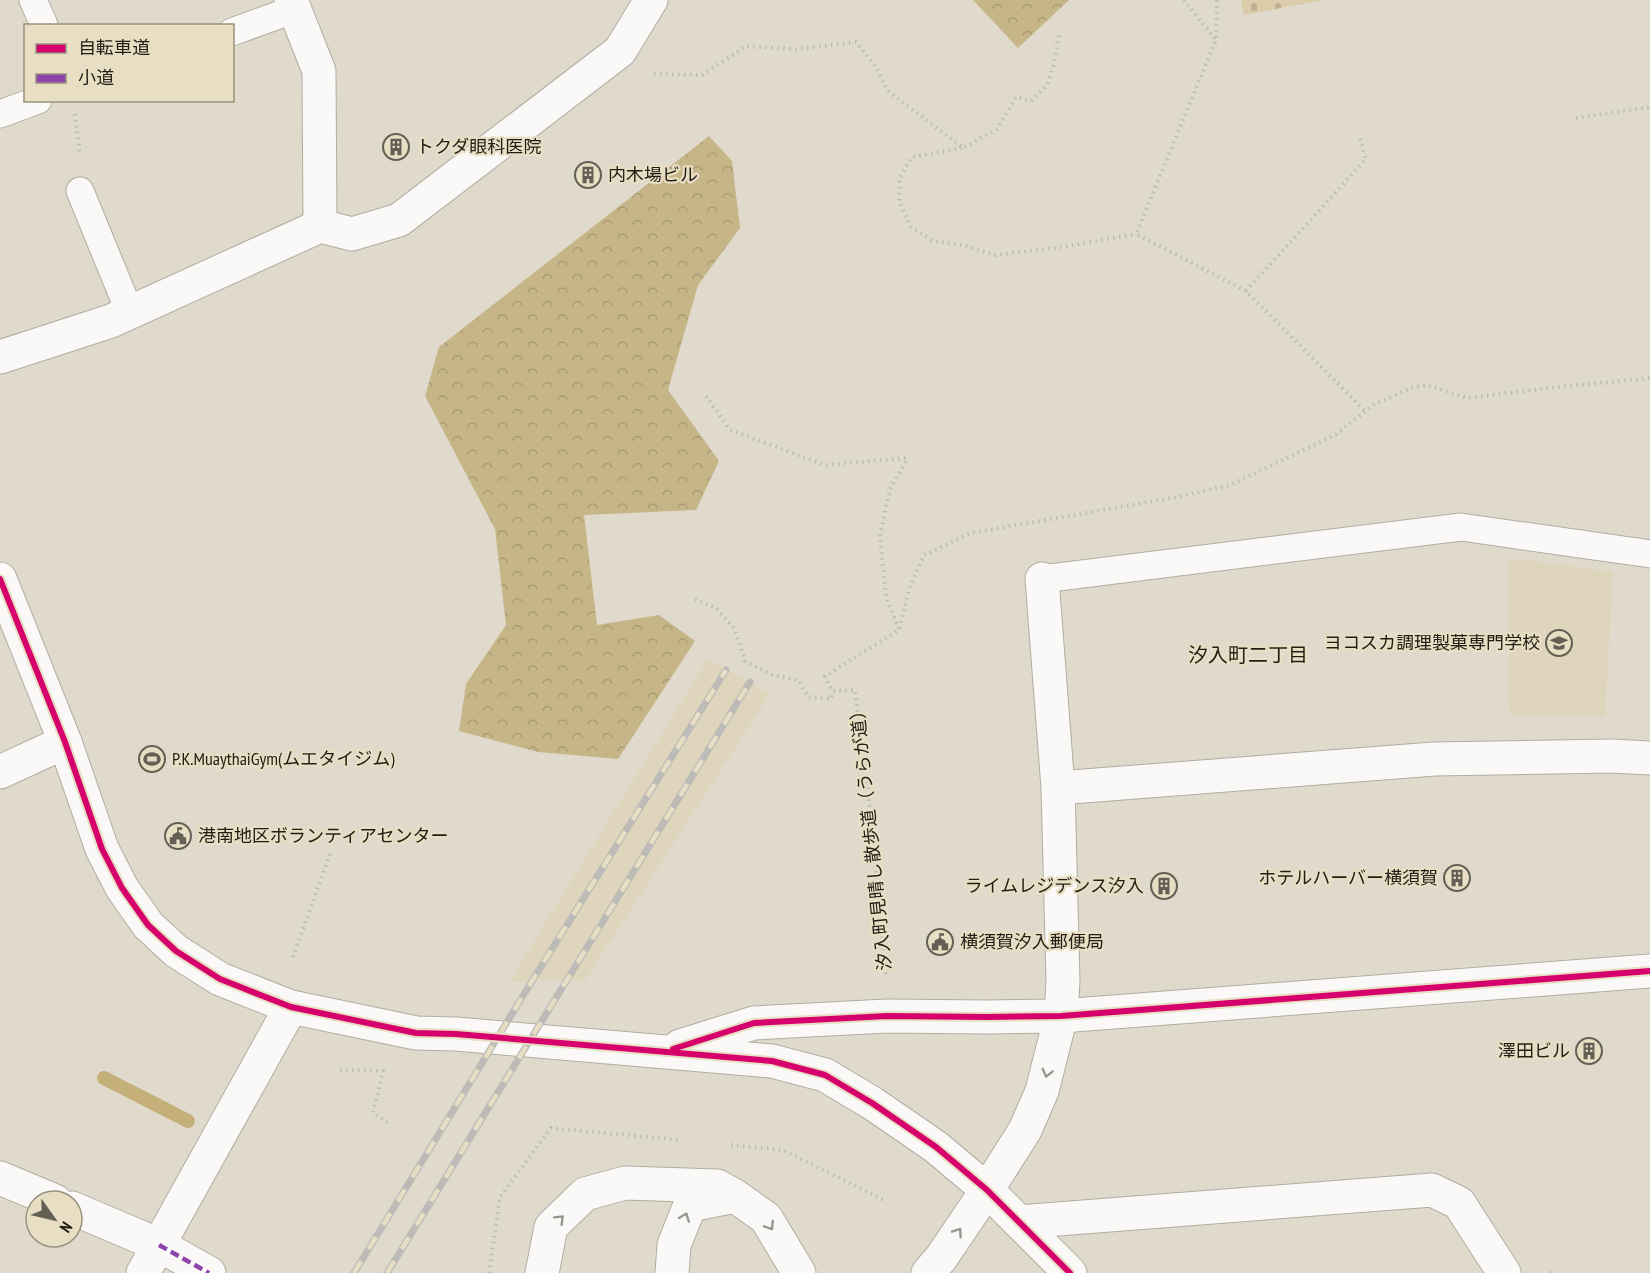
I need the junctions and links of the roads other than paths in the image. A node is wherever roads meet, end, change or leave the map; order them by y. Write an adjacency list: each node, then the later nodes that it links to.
1 (33, 0): 4 (lane)
2 (651, 0): 9 (street)
3 (293, 5): 5 (lane); 9 (street)
4 (44, 24)
5 (234, 31)
6 (33, 102): 7 (lane)
7 (0, 114)
8 (80, 191): 10 (lane)
9 (320, 226): 10 (street)
10 (130, 313): 11 (street)
11 (0, 357)
12 (1650, 554): 14 (lane)
13 (0, 579): 15 (street)
14 (1042, 579): 18 (street)
15 (65, 742): 17 (street); 20 (street)
16 (1650, 758): 18 (street)
17 (0, 771)
18 (1058, 788): 21 (street)
19 (1650, 970): 21 (street)
20 (291, 1007): 22 (street); 29 (street)
21 (1061, 1016): 22 (street); 25 (street, one-way to 25)
22 (664, 1052): 25 (street)
23 (0, 1178): 24 (street)
24 (26, 1189)
25 (987, 1190): 28 (street); 36 (street, one-way to 25)
26 (735, 1196): 33 (street, one-way to 26); 34 (street, one-way to 26); 35 (street, one-way to 35)
27 (84, 1213): 29 (street)
28 (1019, 1222): 30 (street); 37 (street)
29 (159, 1245): 31 (street); 32 (street)
30 (1060, 1270)
31 (144, 1273)
32 (209, 1273)
33 (542, 1273)
34 (672, 1273)
35 (799, 1273)
36 (927, 1273)
37 (1504, 1273)

